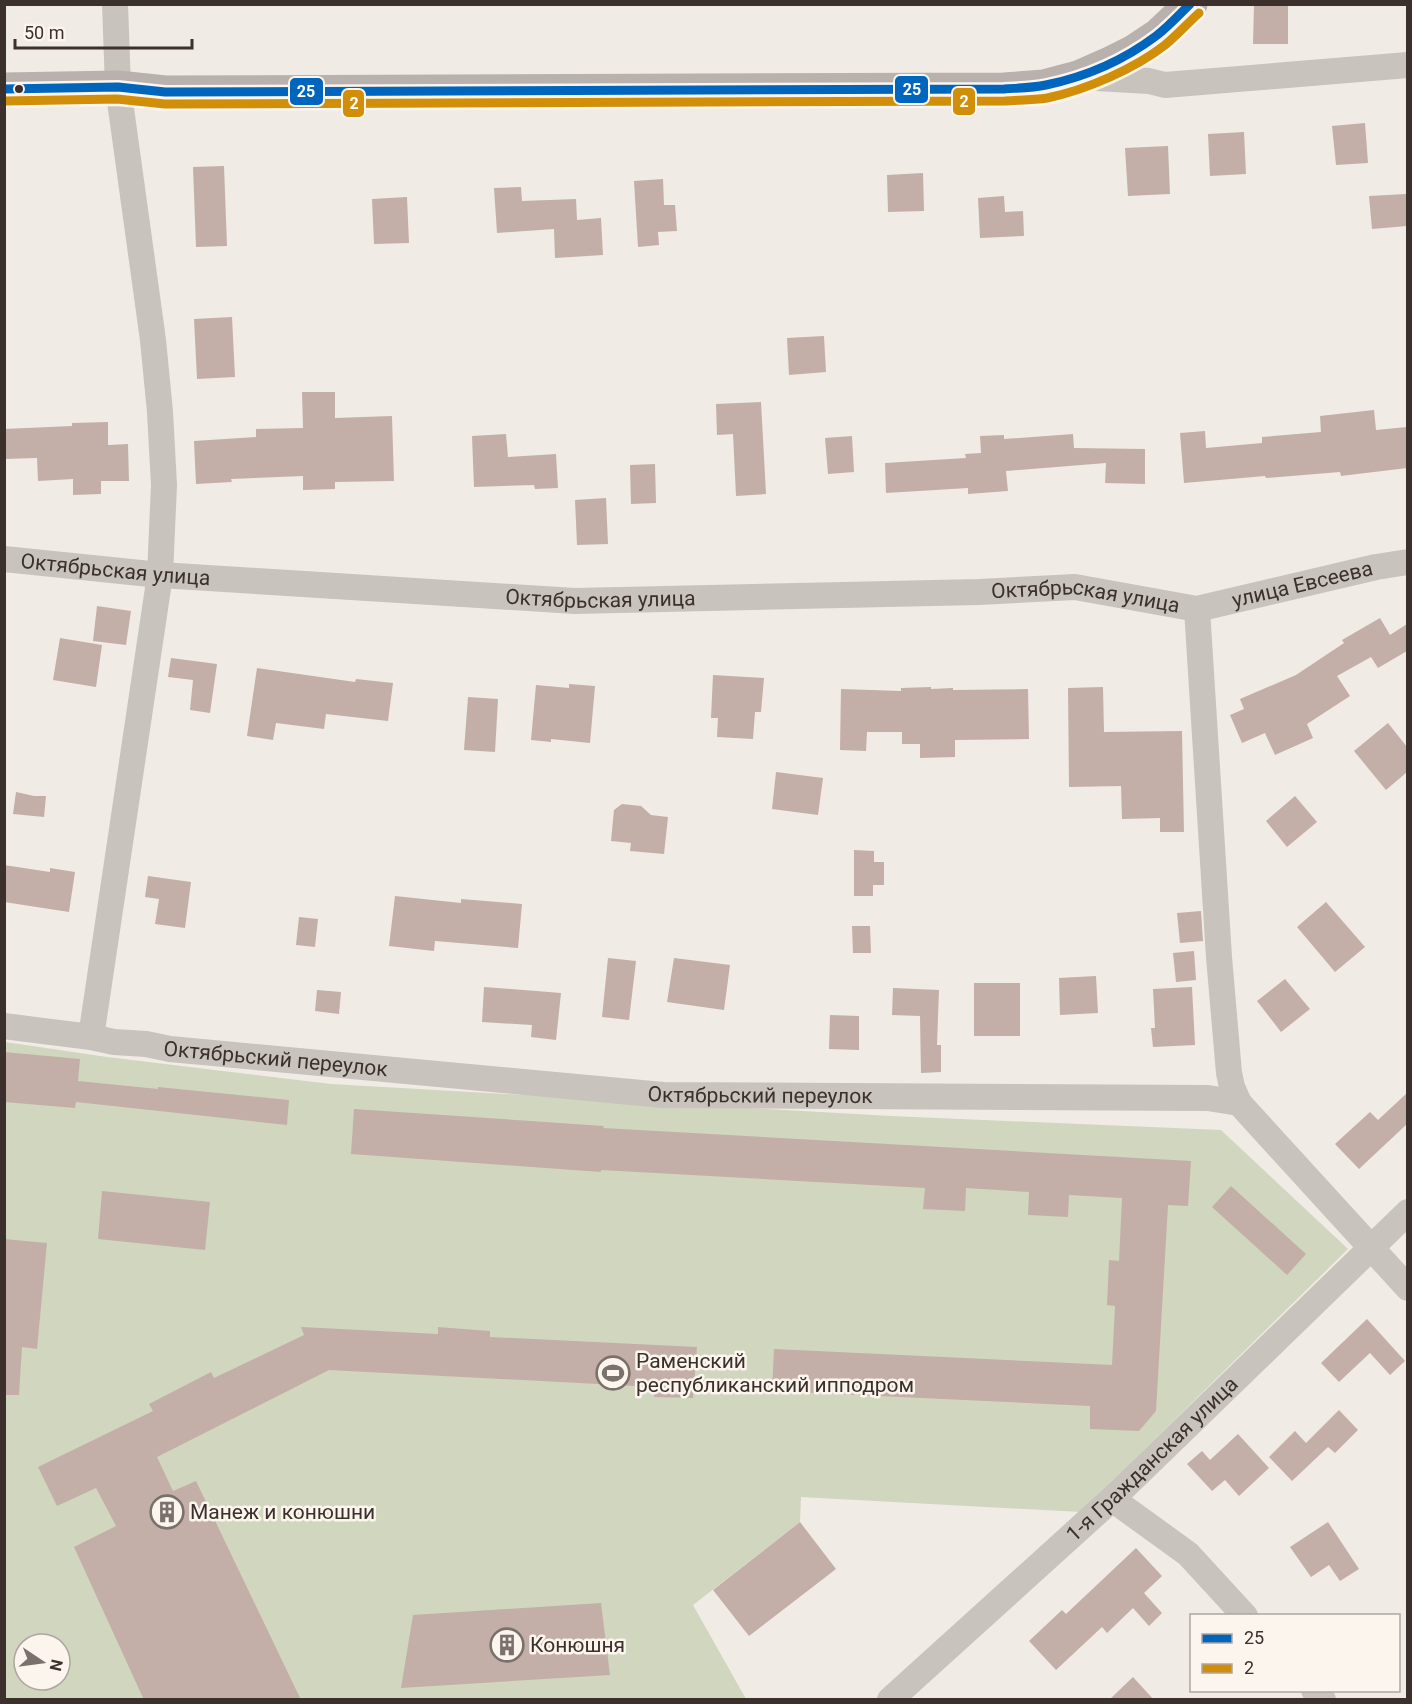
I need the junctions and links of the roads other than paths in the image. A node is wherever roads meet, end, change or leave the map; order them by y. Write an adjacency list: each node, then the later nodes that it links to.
1 (116, 4): 5 (street)
2 (1191, 4): 4 (main road)
3 (1407, 65): 4 (street)
4 (1078, 76): 5 (main road)
5 (118, 87): 6 (main road); 9 (street)
6 (4, 89)
7 (4, 559): 9 (street, Октябрьская улица)
8 (1407, 562): 10 (street, улица Евсеева)
9 (160, 574): 10 (street, Октябрьская улица); 12 (street)
10 (1197, 609): 13 (street)
11 (4, 1026): 12 (street, Октябрьский переулок)
12 (91, 1037): 13 (street, Октябрьский переулок)
13 (1239, 1104): 15 (street)
14 (1407, 1212): 15 (street, 1-я Гражданская улица)
15 (1369, 1248): 16 (street); 17 (street, 1-я Гражданская улица)
16 (1407, 1288)
17 (1112, 1499): 18 (street); 19 (street, 1-я Гражданская улица)
18 (1243, 1614)
19 (890, 1700)

